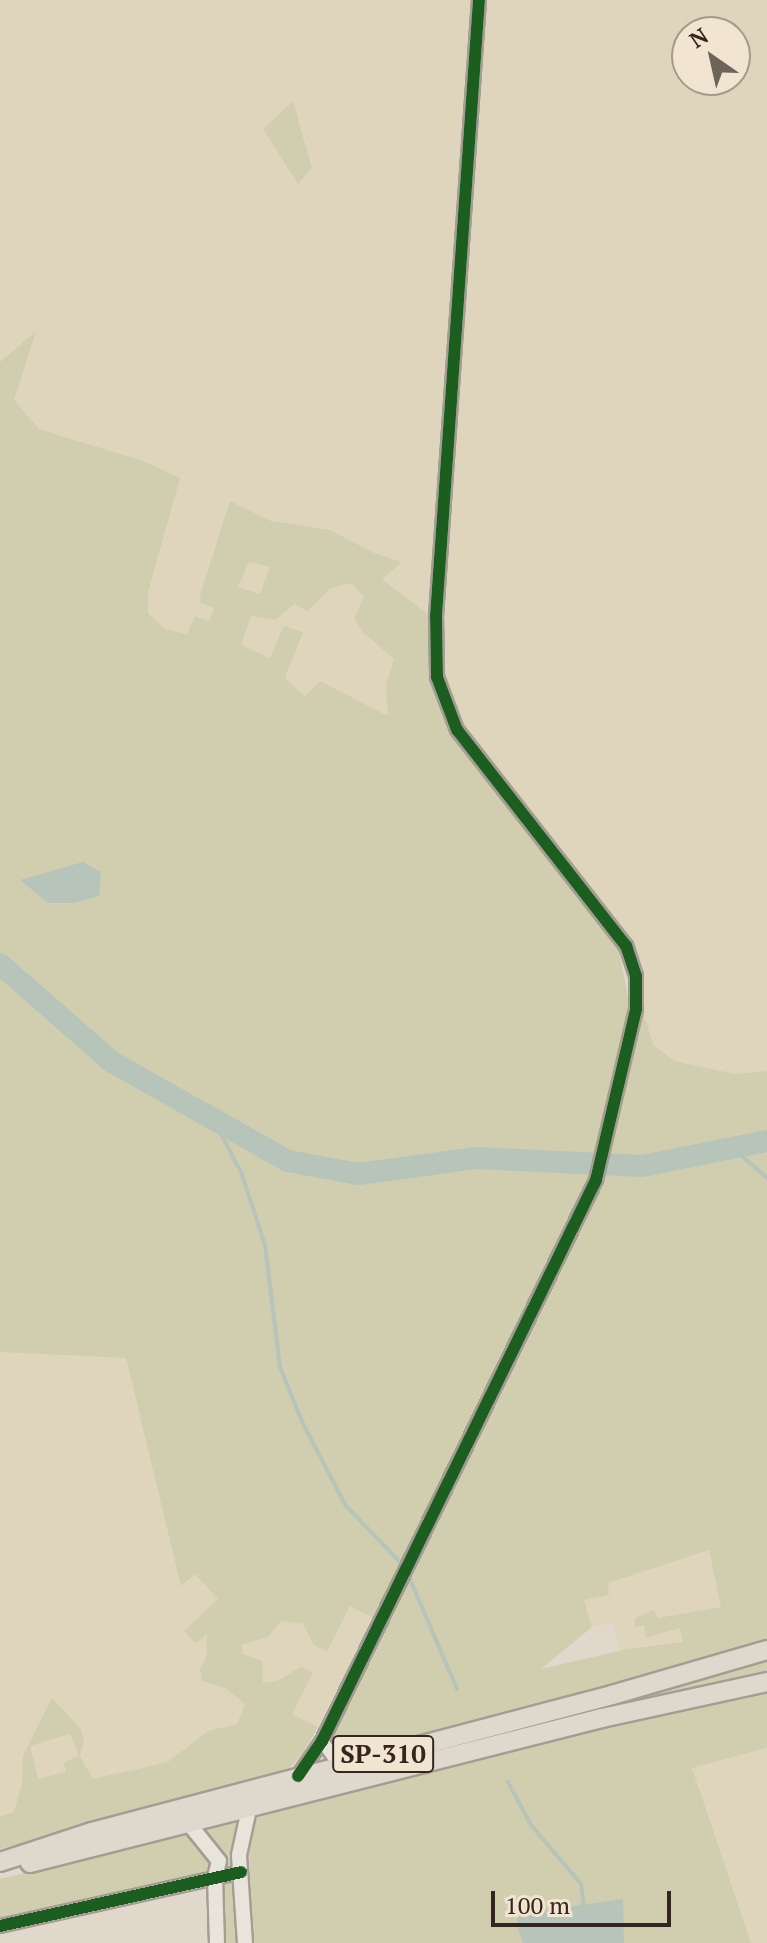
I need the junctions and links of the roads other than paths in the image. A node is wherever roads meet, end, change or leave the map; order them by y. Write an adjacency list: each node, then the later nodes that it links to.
1 (479, 0): 4 (street)
2 (767, 1650): 5 (main road, SP-310)
3 (767, 1682): 7 (main road, SP-310)
4 (322, 1741): 5 (street); 6 (street)
5 (349, 1763): 6 (main road, SP-310)
6 (298, 1776): 9 (main road, SP-310)
7 (249, 1809): 8 (main road, SP-310); 11 (street)
8 (190, 1825): 10 (main road, SP-310); 12 (street)
9 (0, 1862)
10 (0, 1869)
11 (241, 1872): 12 (street); 15 (street)
12 (215, 1877): 13 (street); 14 (street)
13 (0, 1926)
14 (217, 1943)
15 (245, 1943)

